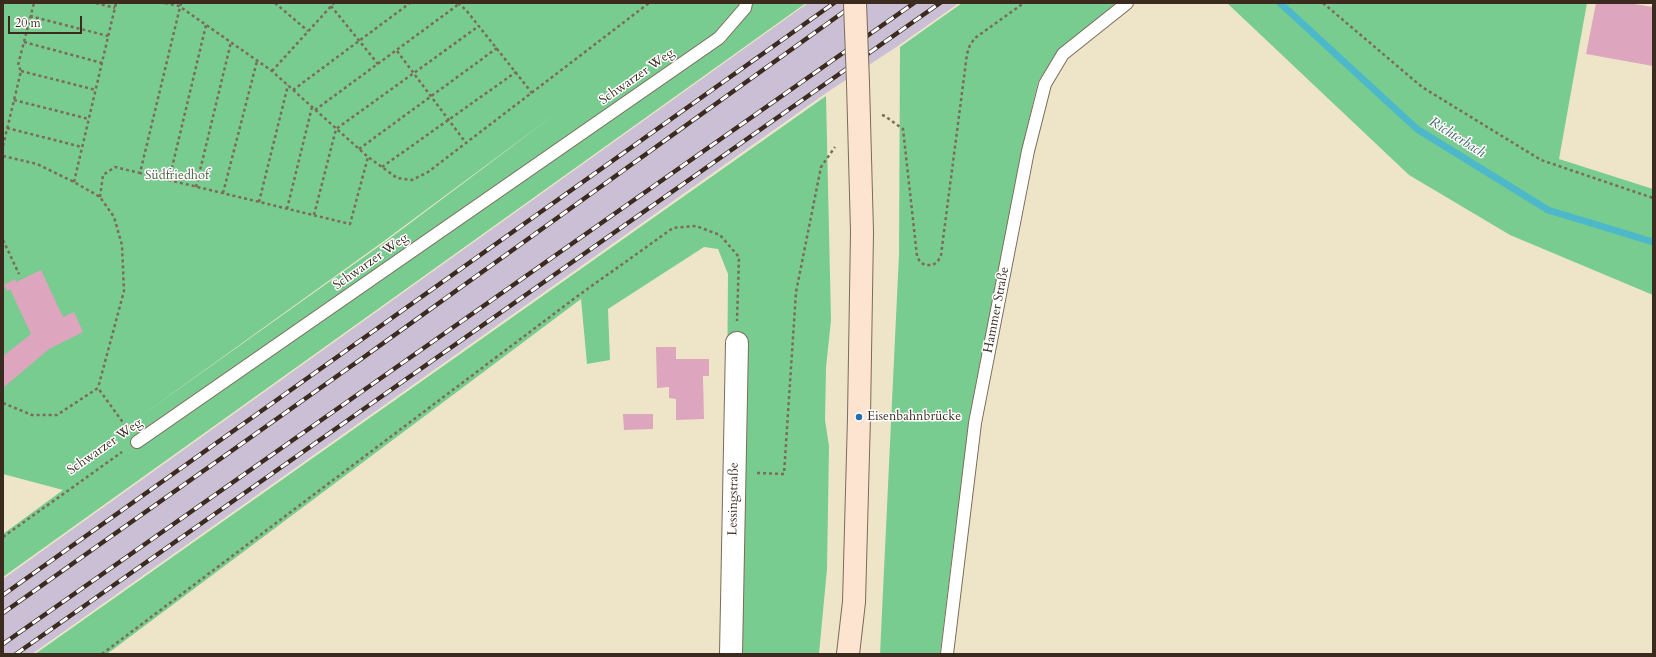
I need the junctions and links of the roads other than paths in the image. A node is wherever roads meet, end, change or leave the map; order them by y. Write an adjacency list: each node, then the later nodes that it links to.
1 (746, 3): 5 (lane, Schwarzer Weg)
2 (855, 3): 7 (main road, bridge)
3 (1127, 3): 8 (lane, Hammer Straße)
4 (737, 343): 6 (street, Lessingstraße)
5 (136, 442)
6 (731, 654)
7 (848, 654)
8 (947, 654)

